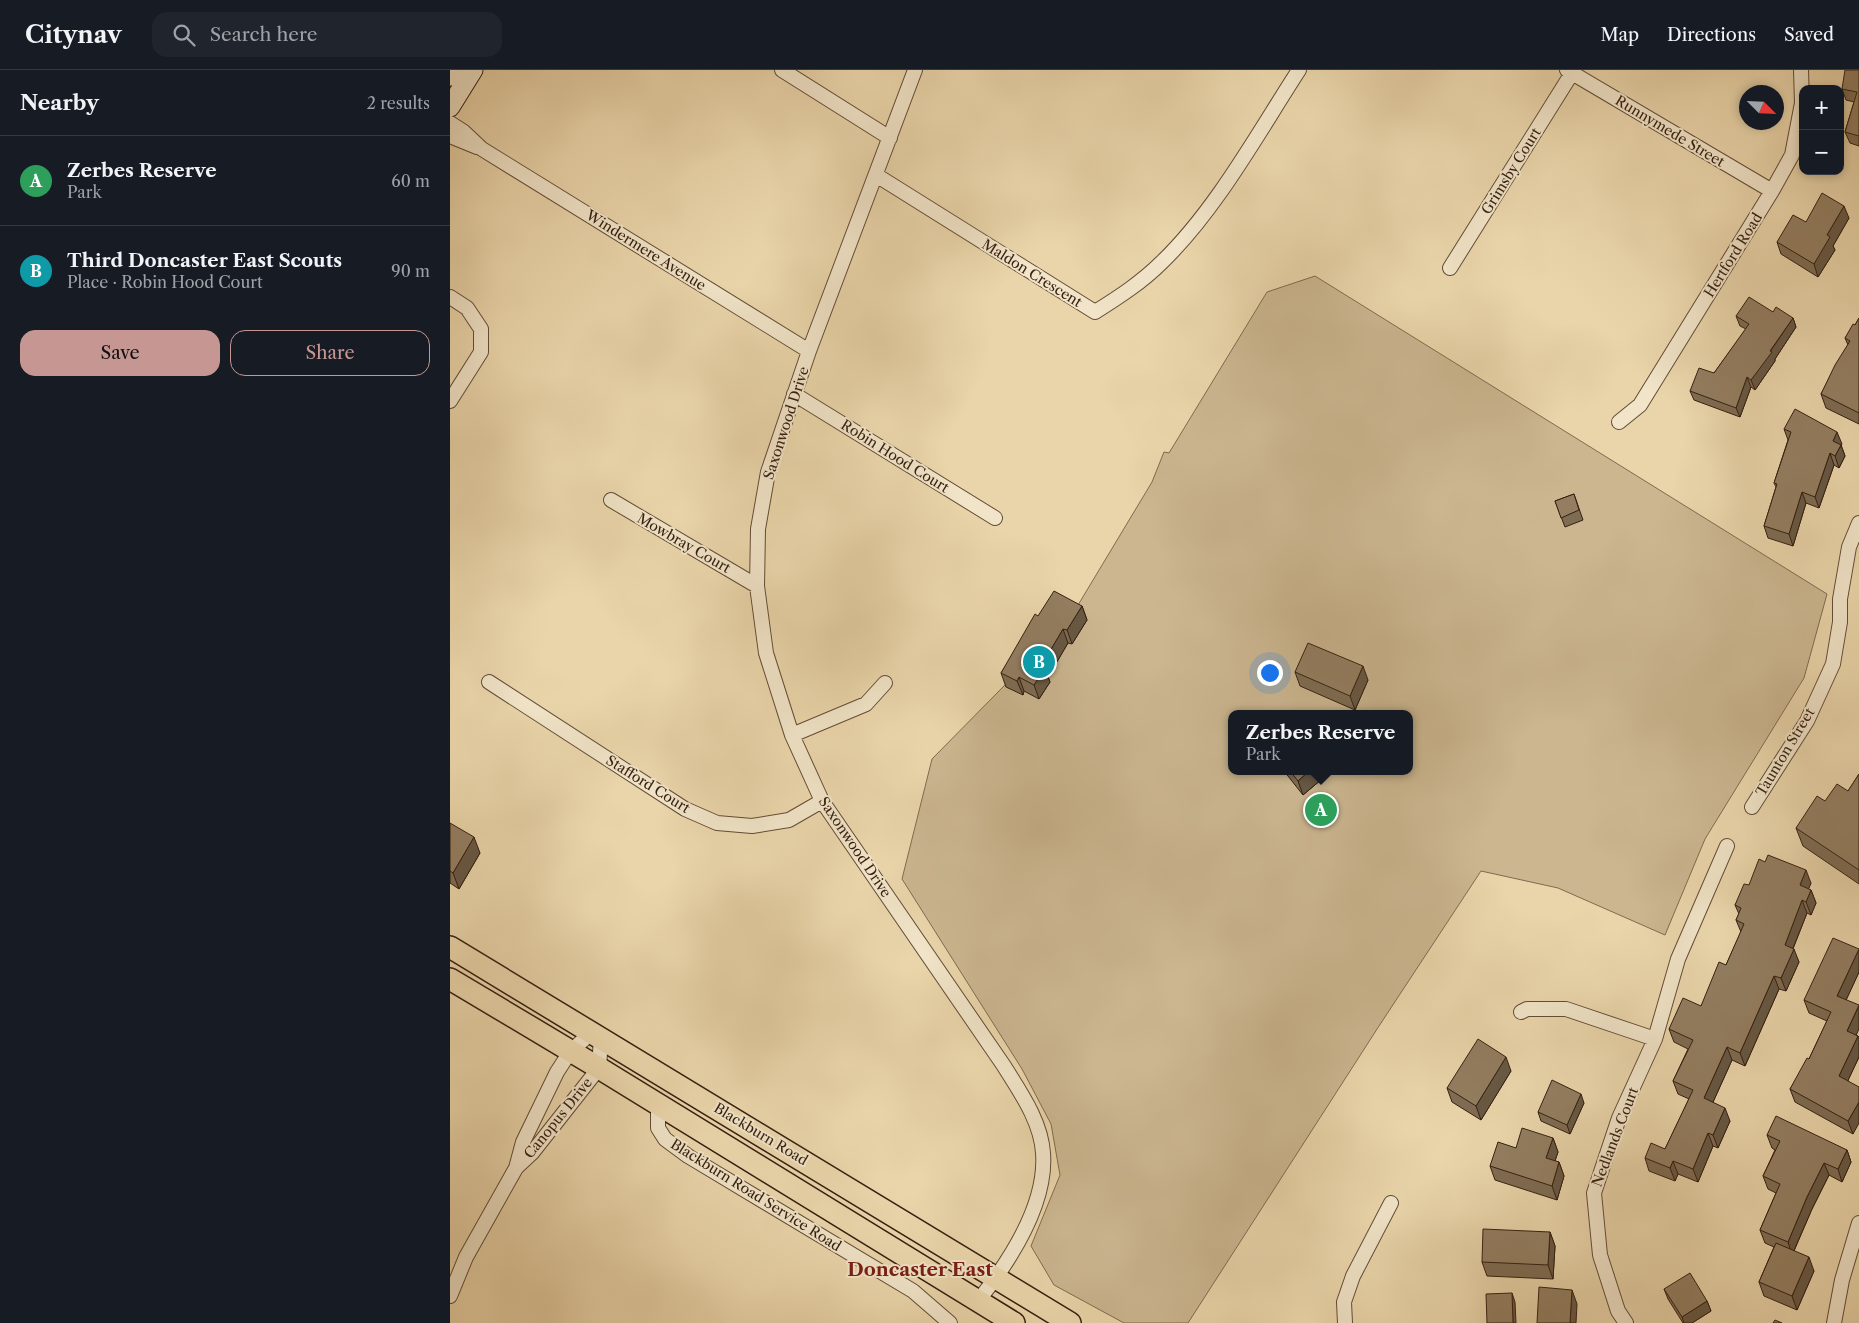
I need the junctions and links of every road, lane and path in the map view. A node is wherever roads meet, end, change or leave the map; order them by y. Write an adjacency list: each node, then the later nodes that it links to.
1 (454, 70): 8 (main road)
2 (472, 70): 9 (main road)
3 (782, 70): 12 (street)
4 (915, 70): 12 (street, Saxonwood Drive)
5 (1299, 70): 14 (street, Maldon Crescent)
6 (1801, 70): 15 (street, Hertford Road)
7 (1570, 72): 15 (street, Runnymede Street); 16 (street, Grimsby Court)
8 (450, 76)
9 (450, 107)
10 (450, 123): 13 (street, Windermere Avenue)
11 (450, 136): 13 (street, Windermere Avenue)
12 (890, 138): 14 (street, Saxonwood Drive)
13 (482, 149): 18 (street, Windermere Avenue)
14 (876, 175): 18 (street, Saxonwood Drive)
15 (1772, 191): 21 (street, Hertford Road)
16 (1450, 268)
17 (450, 297): 20 (street)
18 (809, 351): 19 (street, Saxonwood Drive)
19 (794, 394): 23 (street, Robin Hood Court); 25 (street, Saxonwood Drive)
20 (450, 401)
21 (1619, 422)
22 (611, 500): 25 (street, Mowbray Court)
23 (995, 518)
24 (1859, 523): 30 (street, Taunton Street)
25 (758, 586): 28 (street, Saxonwood Drive)
26 (488, 682): 29 (street, Stafford Court)
27 (885, 682): 28 (street)
28 (792, 735): 29 (street, Saxonwood Drive)
29 (822, 801): 44 (street, Saxonwood Drive)
30 (1752, 808)
31 (1728, 846): 37 (street)
32 (450, 948): 33 (main road, Blackburn Road)
33 (471, 960): 34 (main road); 36 (main road, Blackburn Road)
34 (454, 982): 38 (main road, Blackburn Road)
35 (1521, 1012): 37 (street)
36 (597, 1035): 38 (street, Canopus Drive); 39 (street, Canopus Drive); 44 (main road, Blackburn Road)
37 (1655, 1039): 51 (street, Nedlands Court)
38 (570, 1052): 39 (main road, Blackburn Road); 41 (street, Canopus Drive)
39 (599, 1068): 40 (main road, Blackburn Road); 41 (street, Canopus Drive)
40 (658, 1104): 46 (main road, Blackburn Road); 47 (street, Blackburn Road Service Road)
41 (516, 1168): 45 (street, Canopus Drive)
42 (1391, 1203): 50 (street)
43 (1859, 1223): 52 (street)
44 (997, 1278): 46 (street, Saxonwood Drive); 49 (main road, Blackburn Road)
45 (450, 1296)
46 (978, 1301): 48 (main road, Blackburn Road)
47 (950, 1323)
48 (1014, 1323)
49 (1070, 1323)
50 (1345, 1323)
51 (1626, 1323)
52 (1834, 1323)

